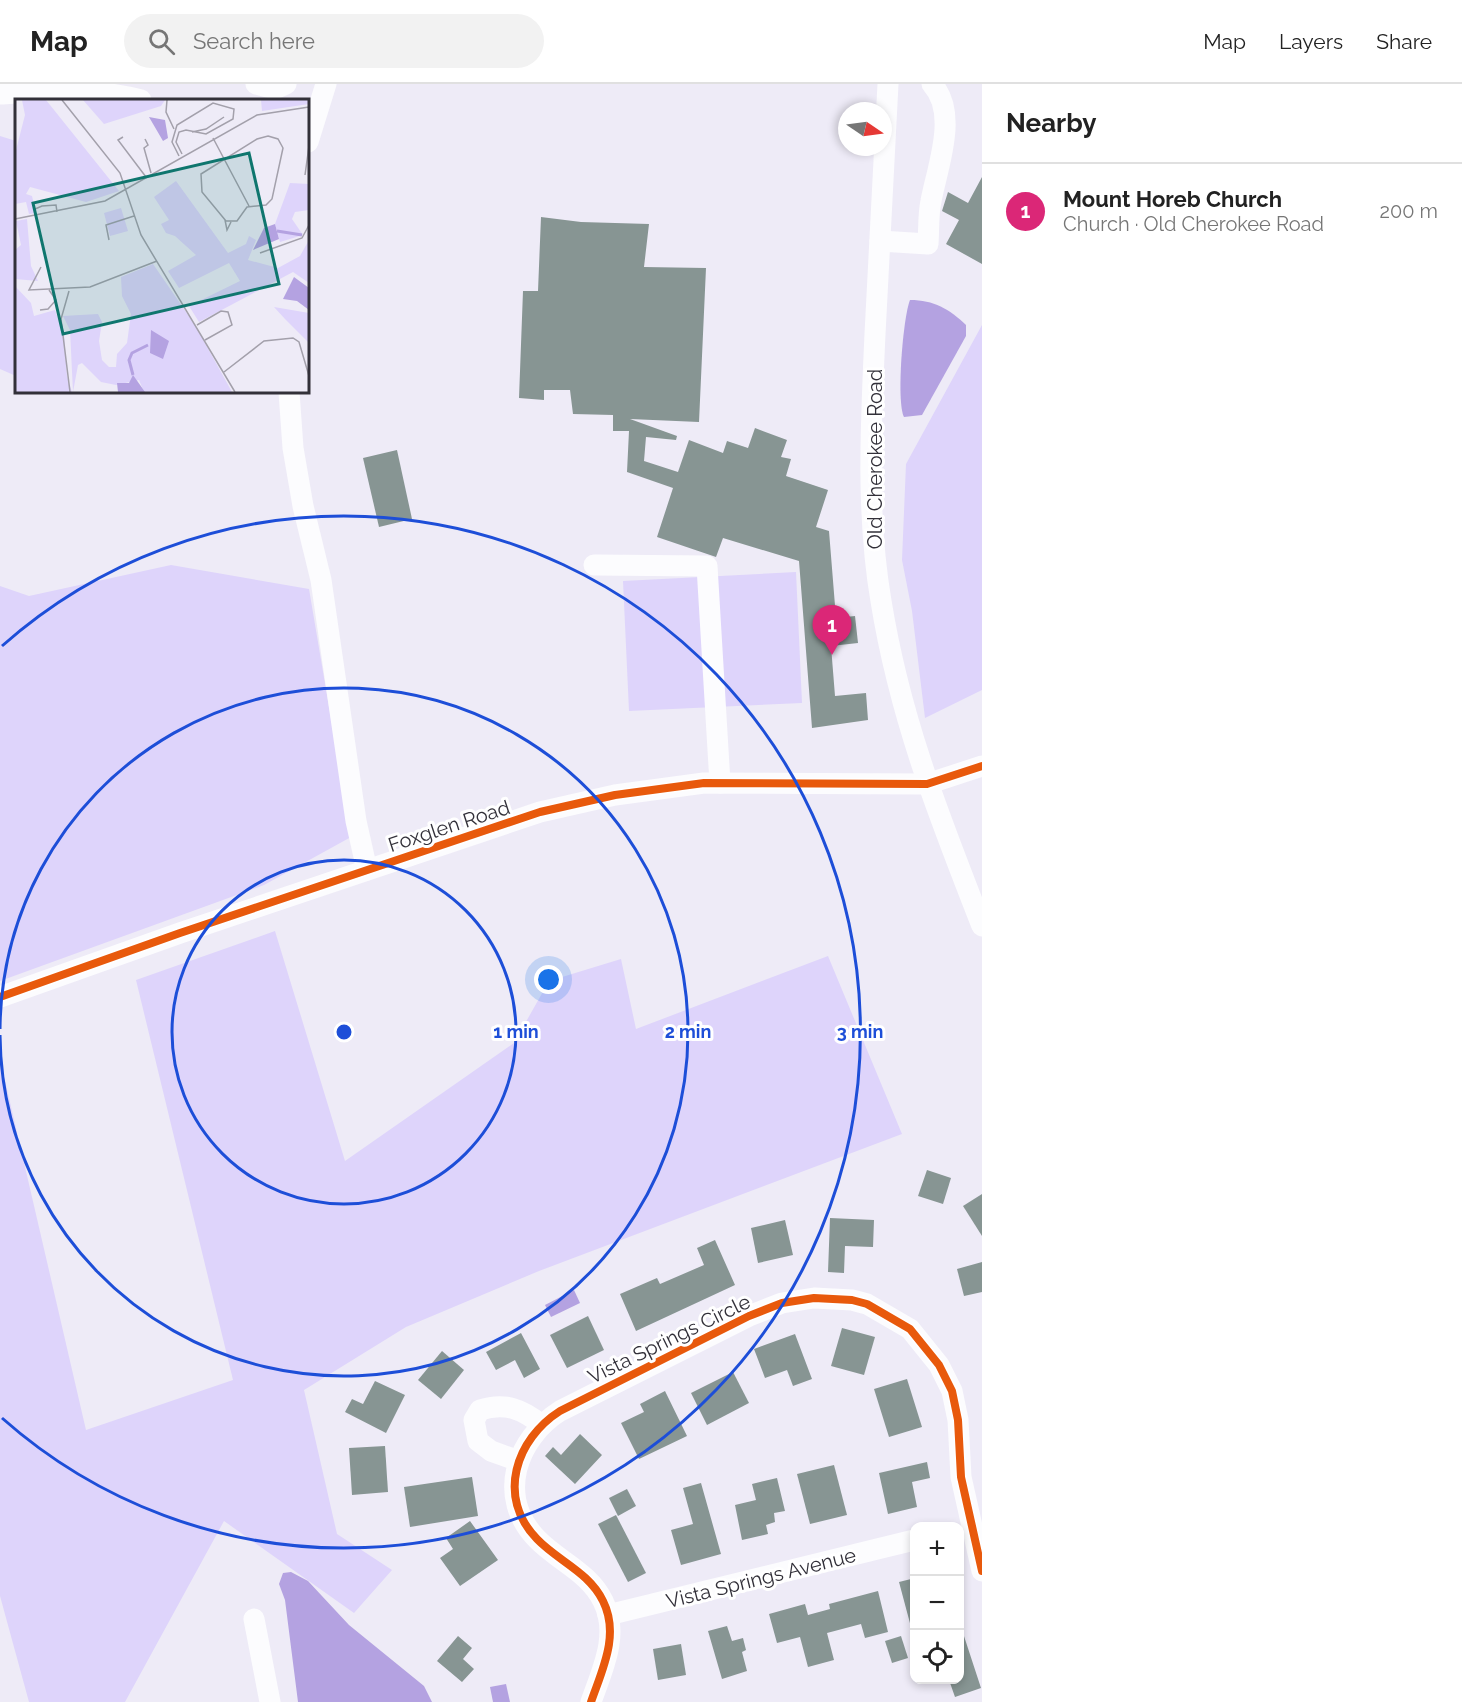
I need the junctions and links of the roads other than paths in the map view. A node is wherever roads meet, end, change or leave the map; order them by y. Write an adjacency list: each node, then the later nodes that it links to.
1 (256, 84): 2 (street)
2 (286, 84)
3 (326, 84): 8 (street)
4 (888, 84): 9 (street, Old Cherokee Road)
5 (932, 84): 9 (street)
6 (0, 94): 7 (street)
7 (137, 99)
8 (309, 139)
9 (880, 241): 14 (street, Old Cherokee Road)
10 (289, 393): 15 (street)
11 (594, 565): 13 (street)
12 (982, 766): 14 (street, Foxglen Road)
13 (720, 783): 14 (street, Foxglen Road); 15 (street, Foxglen Road)
14 (927, 784): 16 (street, Old Cherokee Road)
15 (367, 870): 17 (street, Foxglen Road)
16 (982, 926)
17 (0, 997)
18 (542, 1425): 19 (street, Vista Springs Circle); 19 (street); 20 (street, Vista Springs Circle)
19 (519, 1461): 23 (street, Vista Springs Circle)
20 (971, 1526): 22 (street, Vista Springs Circle)
21 (910, 1541): 23 (street, Vista Springs Avenue)
22 (982, 1571)
23 (608, 1615): 26 (street, Vista Springs Circle)
24 (254, 1619): 25 (street)
25 (270, 1702)
26 (591, 1702)

